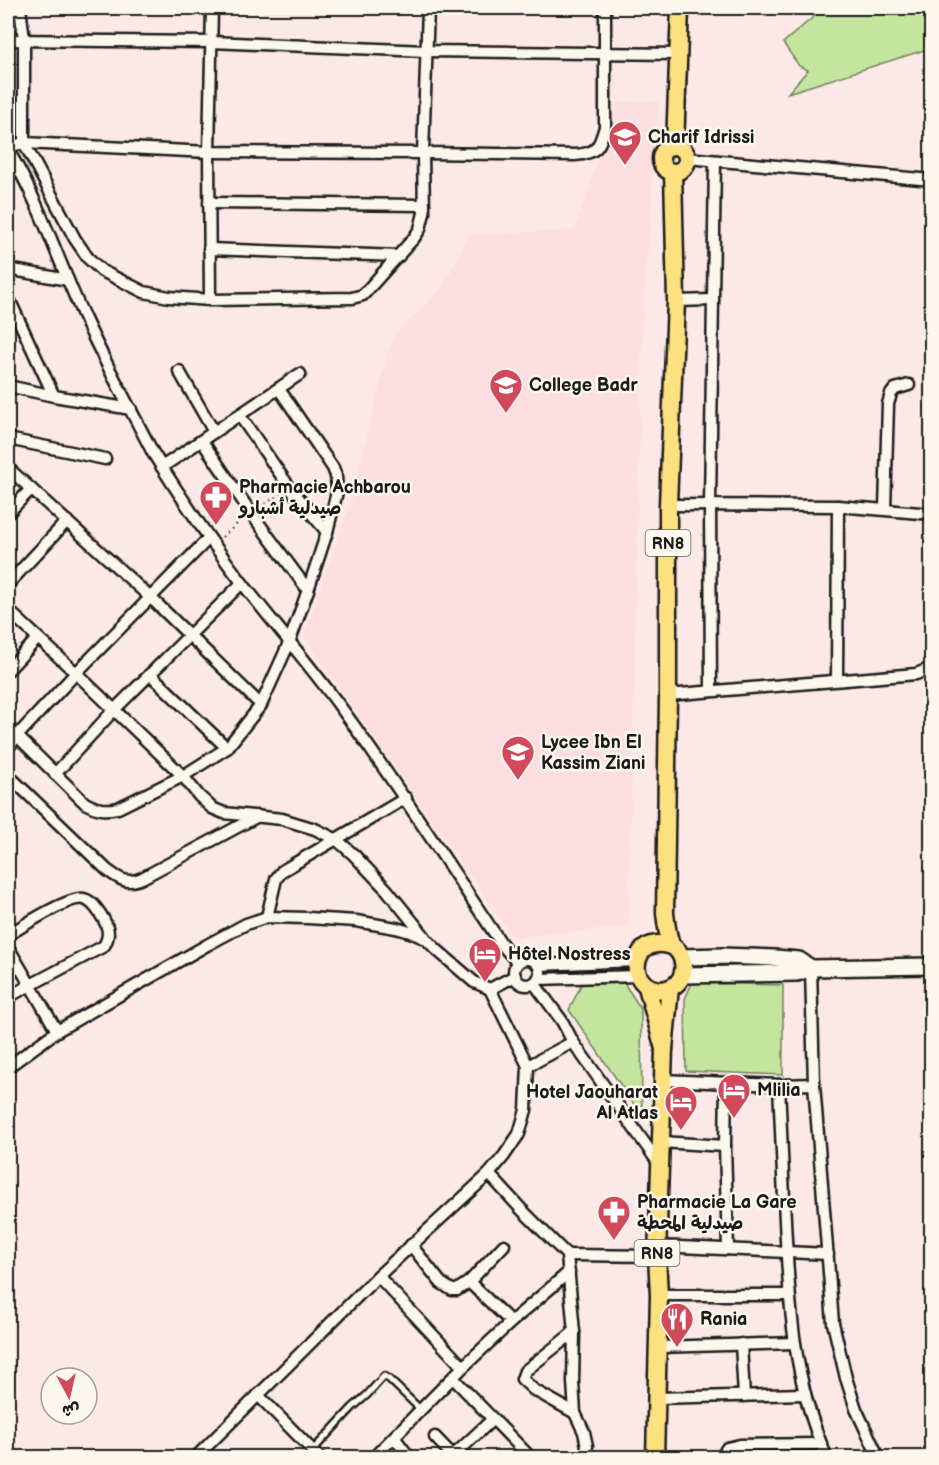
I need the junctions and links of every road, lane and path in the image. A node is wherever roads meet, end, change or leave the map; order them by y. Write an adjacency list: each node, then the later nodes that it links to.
1 (20, 8): 6 (street)
2 (212, 8): 8 (street)
3 (428, 8): 9 (street)
4 (605, 8): 10 (street)
5 (680, 8): 11 (main road)
6 (24, 39): 7 (street); 8 (street); 12 (street)
7 (8, 40)
8 (211, 42): 9 (street); 15 (street)
9 (426, 51): 10 (street); 16 (street)
10 (605, 52): 11 (street); 16 (street)
11 (679, 54): 14 (main road)
12 (24, 143): 13 (street); 15 (street); 27 (street)
13 (8, 149): 25 (street)
14 (681, 152): 17 (street); 18 (main road); 18 (main road)
15 (209, 153): 16 (street); 20 (street)
16 (423, 153): 21 (street)
17 (715, 161): 19 (street); 28 (street)
18 (673, 172): 29 (main road, RN8)
19 (932, 180)
20 (209, 202): 21 (street); 22 (street)
21 (424, 205): 23 (street)
22 (209, 249): 23 (street); 27 (street)
23 (399, 256): 27 (street)
24 (8, 269): 25 (street)
25 (68, 280): 36 (street)
26 (8, 297): 35 (street)
27 (210, 300)
28 (713, 300): 29 (street); 46 (street)
29 (675, 301): 45 (main road, RN8)
30 (179, 371): 38 (street)
31 (300, 374): 34 (street)
32 (909, 385): 48 (street)
33 (8, 386): 35 (street)
34 (279, 389): 37 (street); 52 (street)
35 (54, 396): 36 (street)
36 (131, 409): 42 (street)
37 (240, 416): 38 (street); 52 (street)
38 (214, 432): 40 (street)
39 (8, 439): 41 (street)
40 (202, 441): 42 (street); 56 (street)
41 (105, 459)
42 (162, 467): 53 (street)
43 (8, 468): 44 (street)
44 (31, 489): 49 (street); 51 (street)
45 (668, 505): 46 (street); 68 (main road, RN8)
46 (710, 505): 47 (street); 67 (street)
47 (838, 506): 48 (street); 66 (street)
48 (885, 509): 50 (street)
49 (8, 513)
50 (932, 514)
51 (67, 521): 55 (street); 57 (street)
52 (327, 532): 56 (street)
53 (209, 538): 54 (street); 57 (street)
54 (242, 583): 59 (street); 61 (street)
55 (8, 584)
56 (308, 590): 61 (street)
57 (151, 598): 59 (street); 64 (street)
58 (8, 610): 60 (street)
59 (189, 635): 65 (street); 69 (street)
60 (38, 638): 63 (street); 64 (street)
61 (289, 643): 69 (street); 78 (street)
62 (932, 668): 66 (street)
63 (8, 670)
64 (76, 674): 70 (street); 72 (street)
65 (150, 674): 70 (street); 74 (street)
66 (837, 680): 67 (street)
67 (711, 691): 68 (street)
68 (668, 695): 81 (main road, RN8)
69 (261, 705): 74 (street)
70 (113, 711): 75 (street); 77 (street)
71 (8, 726): 72 (street)
72 (17, 736): 73 (street); 75 (street)
73 (8, 748)
74 (226, 748): 77 (street)
75 (55, 774): 77 (street)
76 (8, 775): 79 (street)
77 (183, 776): 79 (street)
78 (405, 798): 80 (street); 88 (street)
79 (258, 816): 80 (street)
80 (337, 840): 82 (street); 84 (street)
81 (665, 913): 85 (main road, RN8); 87 (main road, RN8)
82 (267, 917): 84 (street); 100 (street)
83 (8, 934): 96 (street)
84 (426, 939): 98 (street)
85 (651, 945): 87 (main road); 92 (main road, RN8)
86 (8, 947): 96 (street)
87 (677, 952): 91 (street); 93 (main road, RN8)
88 (518, 963): 89 (street); 94 (street)
89 (538, 965): 92 (street); 95 (street)
90 (932, 966): 91 (street)
91 (811, 968): 93 (street); 108 (street)
92 (641, 974): 95 (street); 97 (main road); 102 (main road, RN8)
93 (682, 975): 97 (main road)
94 (515, 976): 95 (street); 98 (street)
95 (536, 981): 101 (street)
96 (29, 984): 99 (street); 100 (street)
97 (670, 988): 102 (main road, RN8)
98 (490, 989): 103 (street)
99 (8, 997)
100 (57, 1031): 104 (street)
101 (573, 1042): 103 (street); 111 (street)
102 (664, 1048): 105 (main road, RN8)
103 (528, 1066): 112 (street)
104 (8, 1067)
105 (662, 1080): 106 (street); 109 (main road, RN8)
106 (726, 1083): 107 (street); 110 (street)
107 (779, 1084): 108 (street); 117 (street)
108 (814, 1084): 118 (street)
109 (661, 1142): 110 (street); 111 (main road, RN8)
110 (725, 1146): 115 (street)
111 (661, 1166): 116 (main road, RN8)
112 (489, 1174): 113 (street); 119 (street)
113 (411, 1245): 121 (street); 122 (street)
114 (504, 1245): 122 (street)
115 (728, 1249): 116 (street); 117 (street)
116 (657, 1251): 119 (street); 123 (main road, RN8)
117 (786, 1252): 118 (street); 124 (street)
118 (828, 1254): 152 (street)
119 (567, 1255): 120 (street)
120 (569, 1272): 125 (street); 126 (street)
121 (378, 1276): 130 (street); 132 (street)
122 (469, 1282): 125 (street)
123 (659, 1295): 124 (street); 129 (main road, RN8)
124 (788, 1295): 127 (street)
125 (510, 1322): 130 (street)
126 (574, 1332): 137 (street); 137 (street)
127 (794, 1343): 128 (street); 133 (street)
128 (741, 1344): 129 (street); 134 (street)
129 (657, 1347): 135 (main road, RN8)
130 (463, 1367): 131 (street)
131 (453, 1378): 136 (street); 138 (street)
132 (258, 1395): 142 (street); 145 (street)
133 (805, 1395): 134 (street); 141 (street)
134 (744, 1396): 135 (street)
135 (656, 1398): 149 (main road, RN8)
136 (421, 1410): 139 (street); 142 (lane)
137 (575, 1413): 148 (street)
138 (493, 1419): 143 (street); 144 (street)
139 (394, 1437): 146 (street); 147 (street)
140 (435, 1437): 144 (street)
141 (821, 1444): 150 (street); 151 (street)
142 (316, 1454)
143 (525, 1456)
144 (454, 1457)
145 (195, 1458)
146 (373, 1458)
147 (410, 1458)
148 (585, 1458)
149 (655, 1458)
150 (723, 1458)
151 (827, 1458)
152 (879, 1458)

